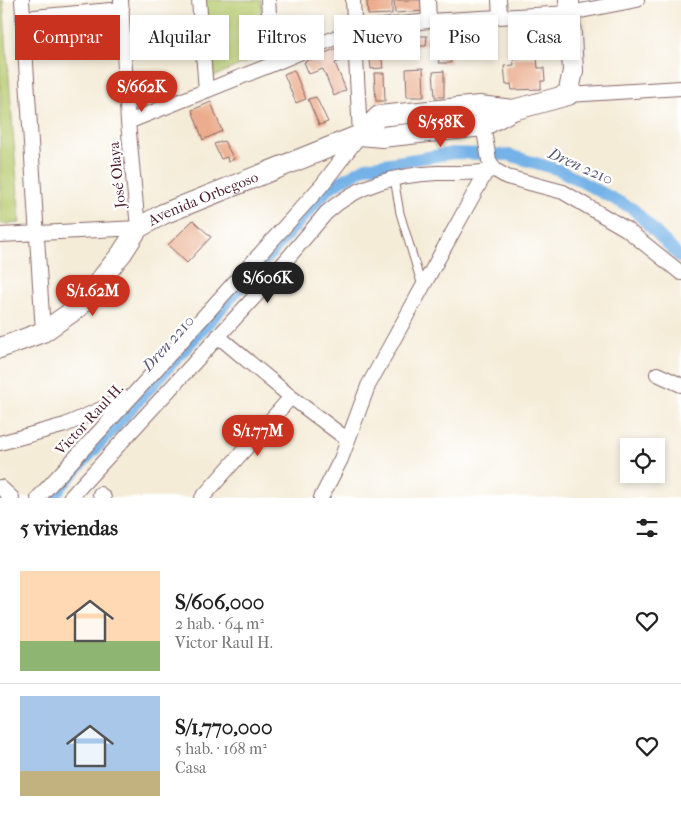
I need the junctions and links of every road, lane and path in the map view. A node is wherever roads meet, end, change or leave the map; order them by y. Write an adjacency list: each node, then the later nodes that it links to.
1 (22, 0): 10 (street)
2 (199, 0): 21 (street)
3 (268, 0): 19 (street)
4 (353, 0): 12 (street)
5 (428, 0): 14 (street)
6 (499, 0): 13 (street)
7 (637, 0): 9 (street)
8 (121, 5): 11 (street); 23 (street, José Olaya)
9 (569, 7): 13 (street); 22 (main road)
10 (23, 15)
11 (46, 15)
12 (355, 15)
13 (500, 16): 14 (street)
14 (429, 21): 15 (street)
15 (420, 22)
16 (334, 38): 19 (street)
17 (26, 60): 29 (street)
18 (357, 60): 25 (street)
19 (274, 64): 21 (street)
20 (681, 88): 22 (street)
21 (206, 91): 23 (street)
22 (568, 95): 24 (main road, Avenida Orbegoso)
23 (128, 122): 28 (street, José Olaya)
24 (483, 124): 25 (main road, Avenida Orbegoso); 26 (street)
25 (360, 135): 28 (main road, Avenida Orbegoso); 38 (street, Victor Raul H.)
26 (490, 167): 27 (street); 31 (street); 32 (street)
27 (394, 178): 32 (lane); 34 (street)
28 (138, 228): 29 (street); 33 (main road, Avenida Orbegoso)
29 (37, 232): 30 (street); 33 (street)
30 (0, 235)
31 (681, 273)
32 (422, 289): 40 (street)
33 (43, 332): 35 (main road, Avenida Orbegoso)
34 (218, 336): 39 (street); 45 (street)
35 (0, 348)
36 (657, 374): 37 (street)
37 (681, 385)
38 (133, 396): 41 (street); 44 (street, Victor Raul H.)
39 (291, 397): 40 (street); 46 (street)
40 (348, 440): 47 (street)
41 (0, 443)
42 (0, 487): 43 (street)
43 (12, 498)
44 (38, 498)
45 (70, 498)
46 (202, 498)
47 (321, 498)

